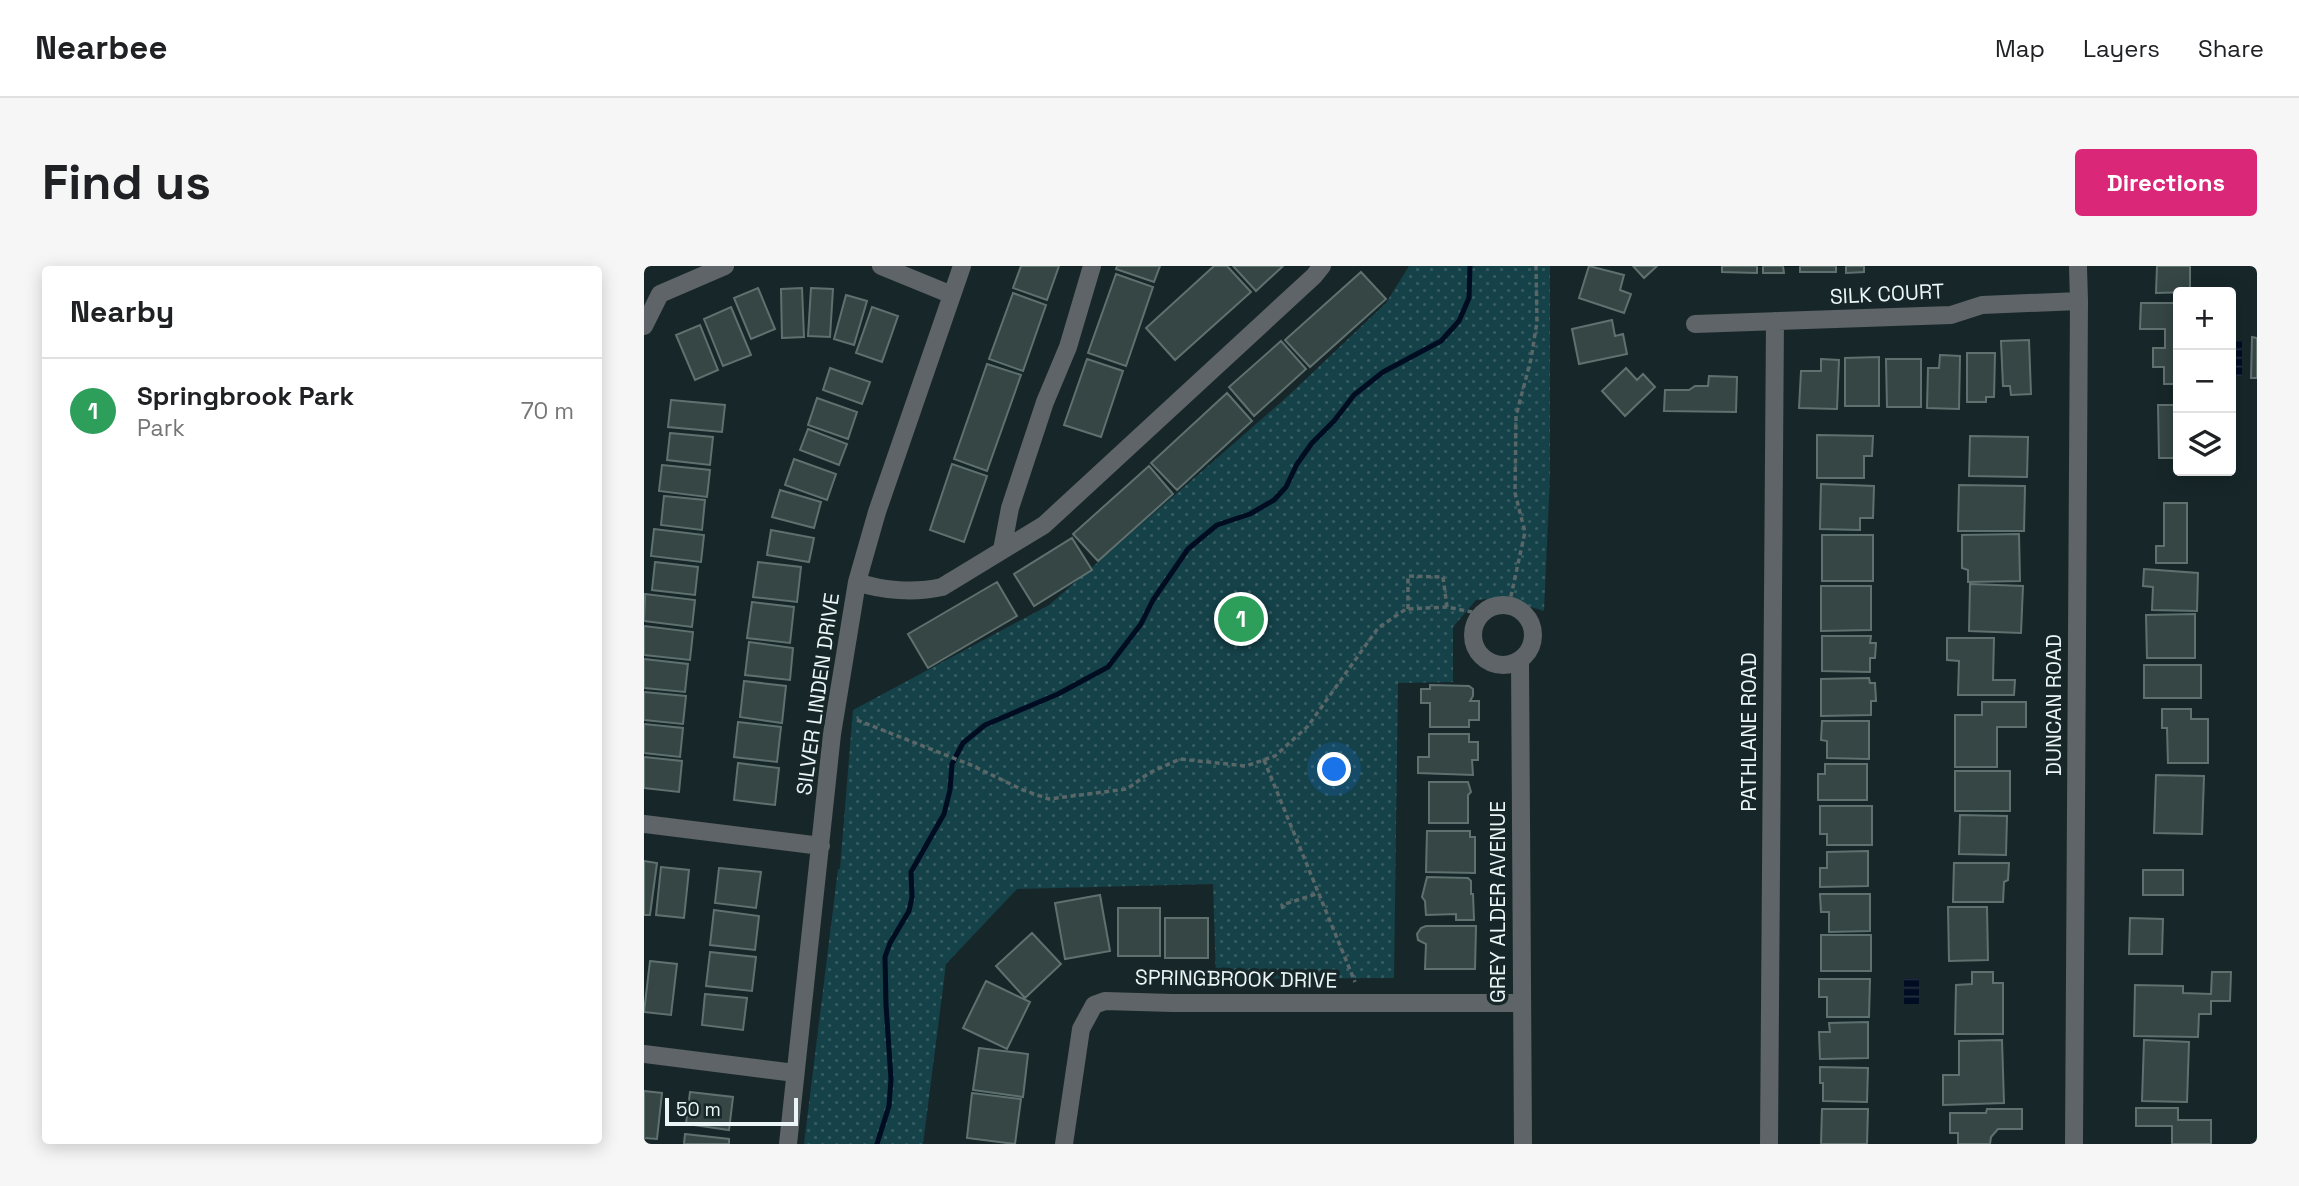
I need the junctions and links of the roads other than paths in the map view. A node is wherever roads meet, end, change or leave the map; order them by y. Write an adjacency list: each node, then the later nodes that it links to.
1 (725, 266): 11 (street)
2 (881, 266): 7 (street)
3 (962, 266): 7 (street, SILVER LINDEN DRIVE)
4 (1092, 266): 12 (street)
5 (1322, 266): 12 (street)
6 (2078, 266): 8 (street, DUNCAN ROAD)
7 (952, 295): 13 (street, SILVER LINDEN DRIVE)
8 (2079, 301): 9 (street, SILK COURT); 24 (street, DUNCAN ROAD)
9 (1775, 321): 10 (street, SILK COURT); 23 (street, PATHLANE ROAD)
10 (1695, 324)
11 (644, 326)
12 (1002, 550): 13 (street)
13 (857, 582): 16 (street, SILVER LINDEN DRIVE)
14 (1520, 661): 14 (street, GREY ALDER AVENUE); 17 (street, GREY ALDER AVENUE)
15 (644, 824): 16 (street)
16 (821, 846): 19 (street, SILVER LINDEN DRIVE)
17 (1521, 1003): 21 (street, SPRINGBROOK DRIVE); 22 (street, GREY ALDER AVENUE)
18 (644, 1054): 19 (street)
19 (795, 1073): 20 (street, SILVER LINDEN DRIVE)
20 (788, 1144)
21 (1065, 1144)
22 (1524, 1144)
23 (1769, 1144)
24 (2074, 1144)

